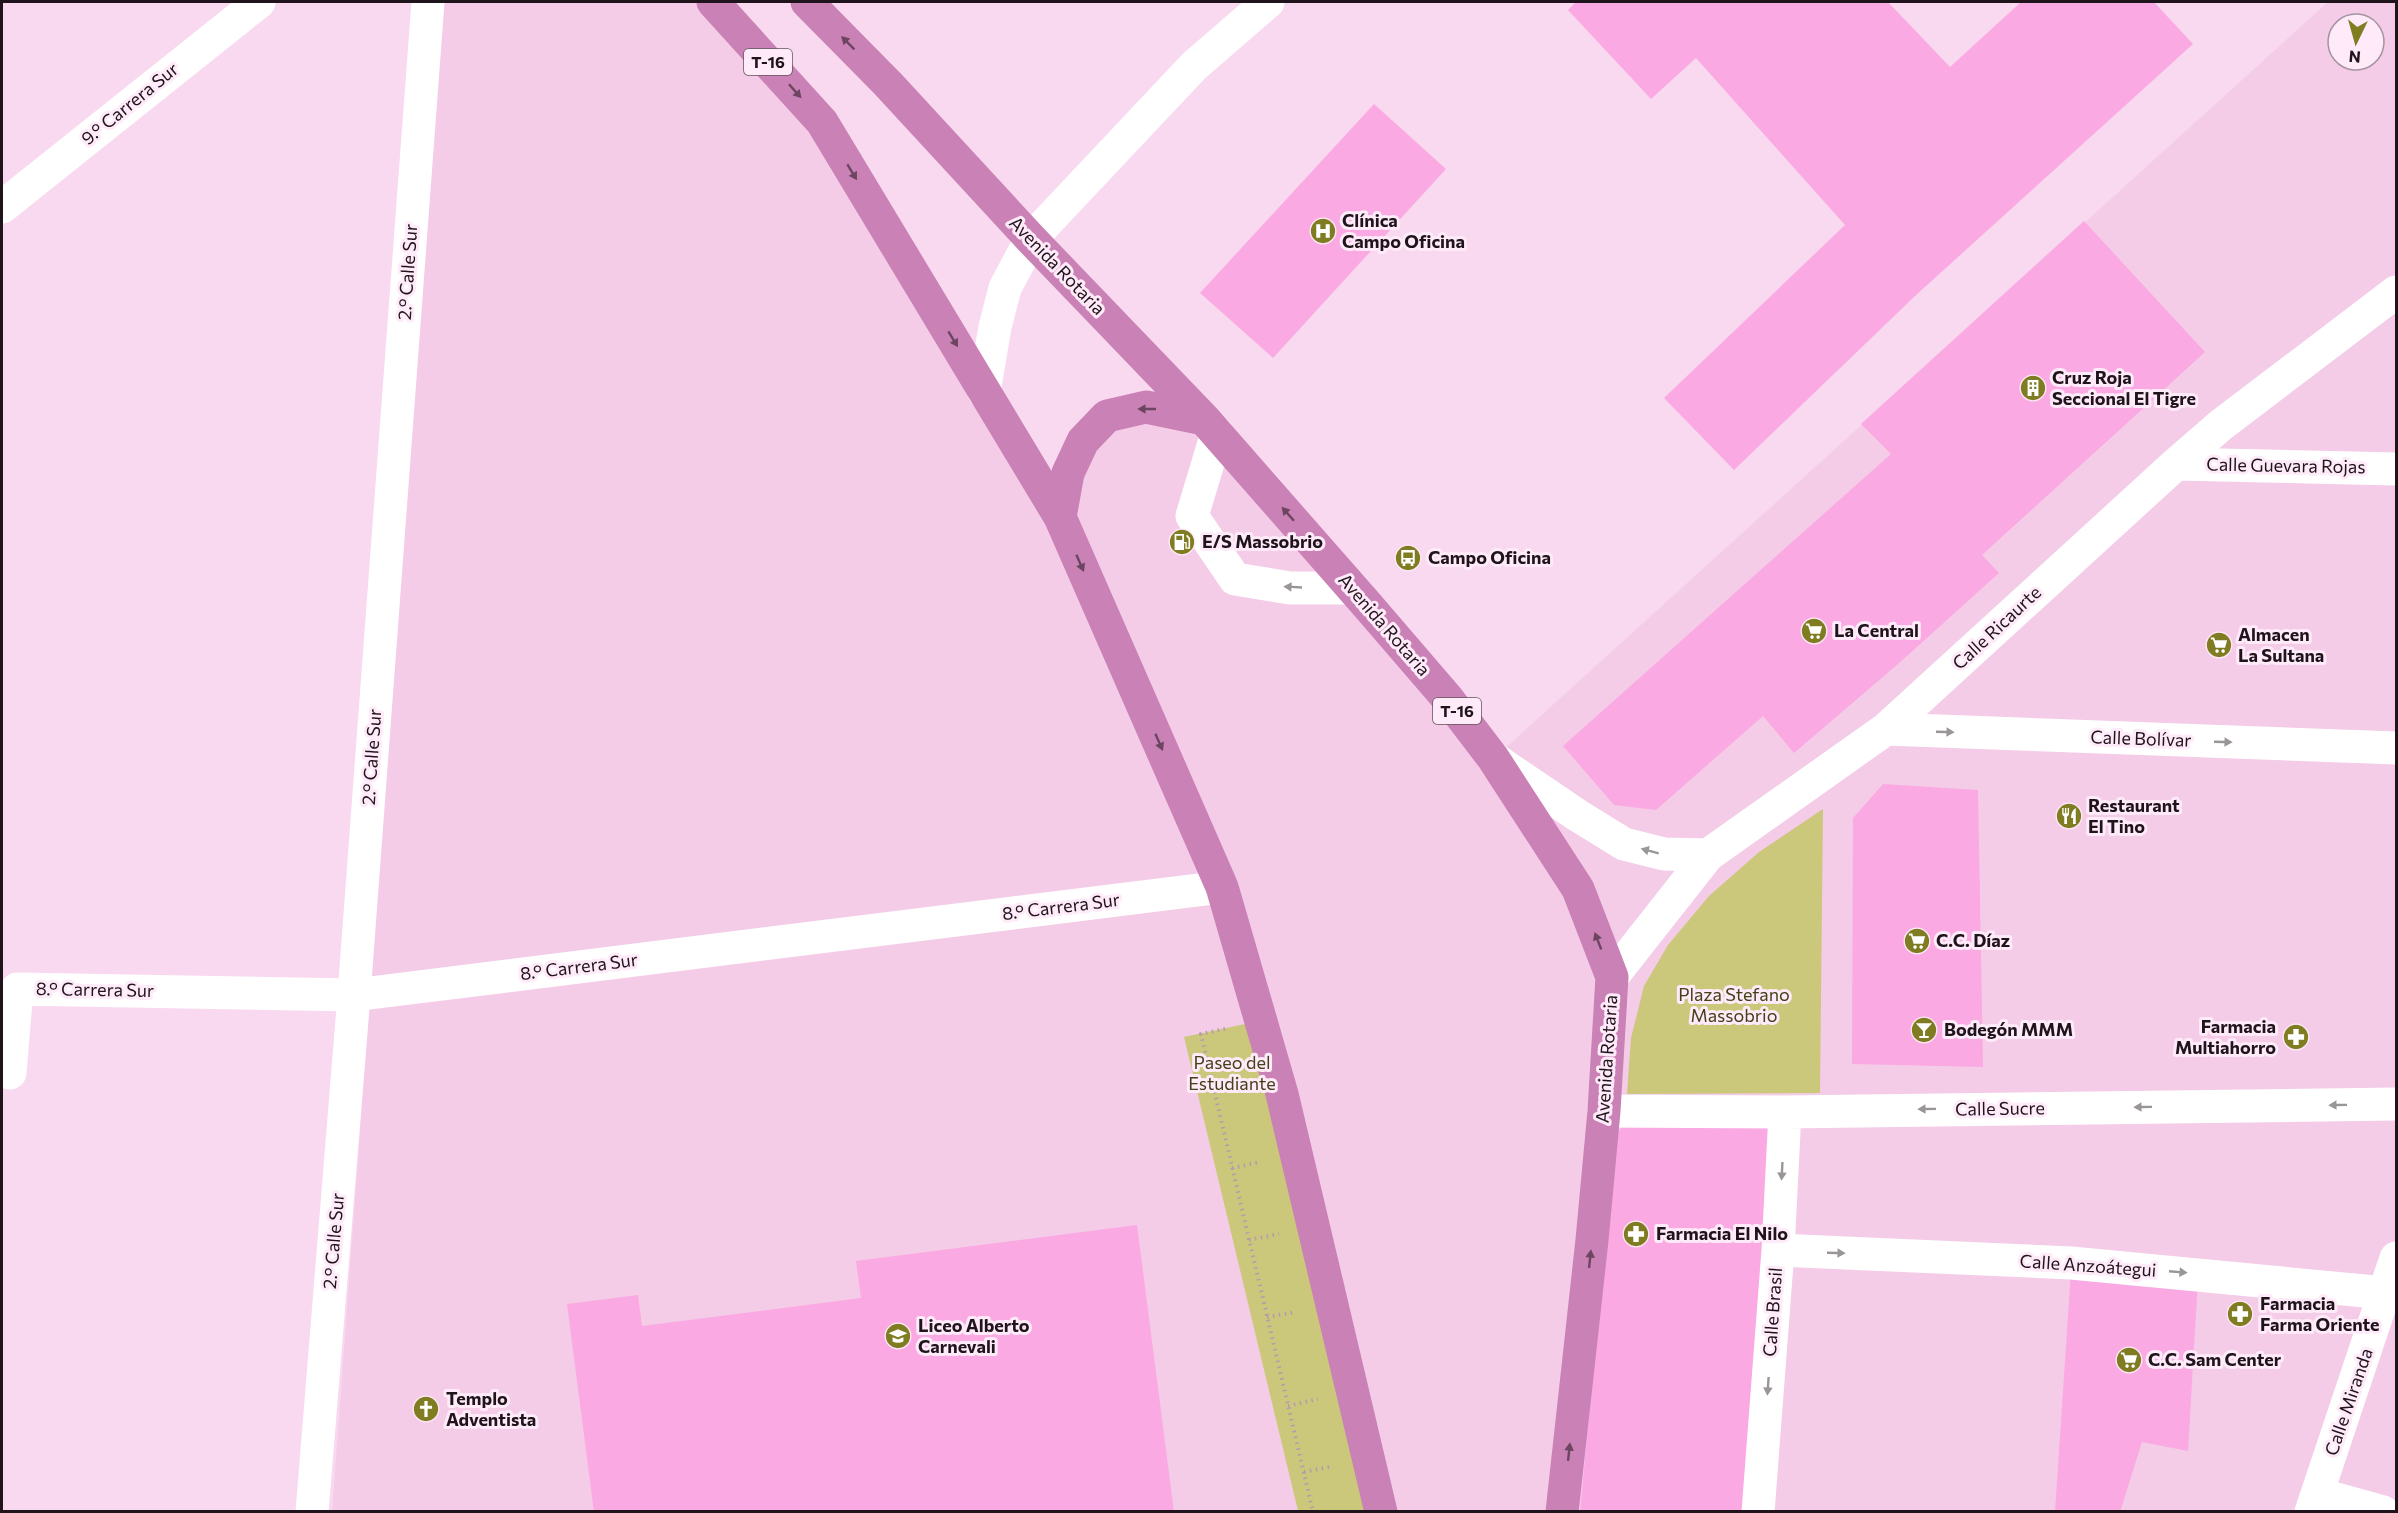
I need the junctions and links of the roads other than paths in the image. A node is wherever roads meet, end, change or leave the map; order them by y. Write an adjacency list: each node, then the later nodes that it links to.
1 (259, 2): 6 (street, 9.° Carrera Sur)
2 (428, 2): 21 (street, 2.° Calle Sur)
3 (713, 2): 9 (highway, T-16, one-way to 9)
4 (807, 2): 7 (highway, Avenida Rotaria / T-16, one-way to 4)
5 (1266, 2): 7 (street)
6 (2, 207)
7 (1031, 239): 9 (street); 10 (highway, Avenida Rotaria / T-16)
8 (2397, 292): 11 (street, Calle Ricaurte)
9 (984, 392): 13 (highway, T-16)
10 (1210, 426): 13 (highway, one-way to 13); 14 (highway, Avenida Rotaria / T-16, one-way to 10); 14 (street, one-way to 10)
11 (2176, 464): 12 (street, Calle Guevara Rojas); 15 (street, Calle Ricaurte)
12 (2397, 468)
13 (1060, 517): 19 (highway, T-16, one-way to 19)
14 (1352, 588): 17 (highway, Avenida Rotaria / T-16)
15 (1886, 729): 16 (street, Calle Bolívar, one-way to 16); 18 (street, Calle Ricaurte)
16 (2397, 748)
17 (1493, 758): 18 (street, one-way to 17); 20 (highway, Avenida Rotaria / T-16, one-way to 17)
18 (1708, 855): 20 (street, Calle Ricaurte)
19 (1222, 887): 21 (street, 8.° Carrera Sur); 32 (highway, T-16)
20 (1612, 976): 24 (highway, Avenida Rotaria / T-16)
21 (354, 995): 22 (street, 8.° Carrera Sur); 31 (street, 2.° Calle Sur)
22 (10, 1073)
23 (2397, 1104): 25 (street, Calle Sucre, one-way to 25)
24 (1604, 1111): 25 (street, Calle Sucre); 30 (highway, Avenida Rotaria / T-16, one-way to 24)
25 (1785, 1113): 26 (street, Calle Brasil, one-way to 26)
26 (1778, 1250): 28 (street, Calle Anzoátegui, one-way to 28); 33 (street, Calle Brasil, one-way to 33)
27 (2397, 1258): 28 (street, Calle Miranda)
28 (2391, 1293): 29 (street, Calle Miranda)
29 (2314, 1503): 34 (street)
30 (1562, 1511)
31 (312, 1512)
32 (1381, 1512)
33 (1758, 1512)
34 (2383, 1512)

